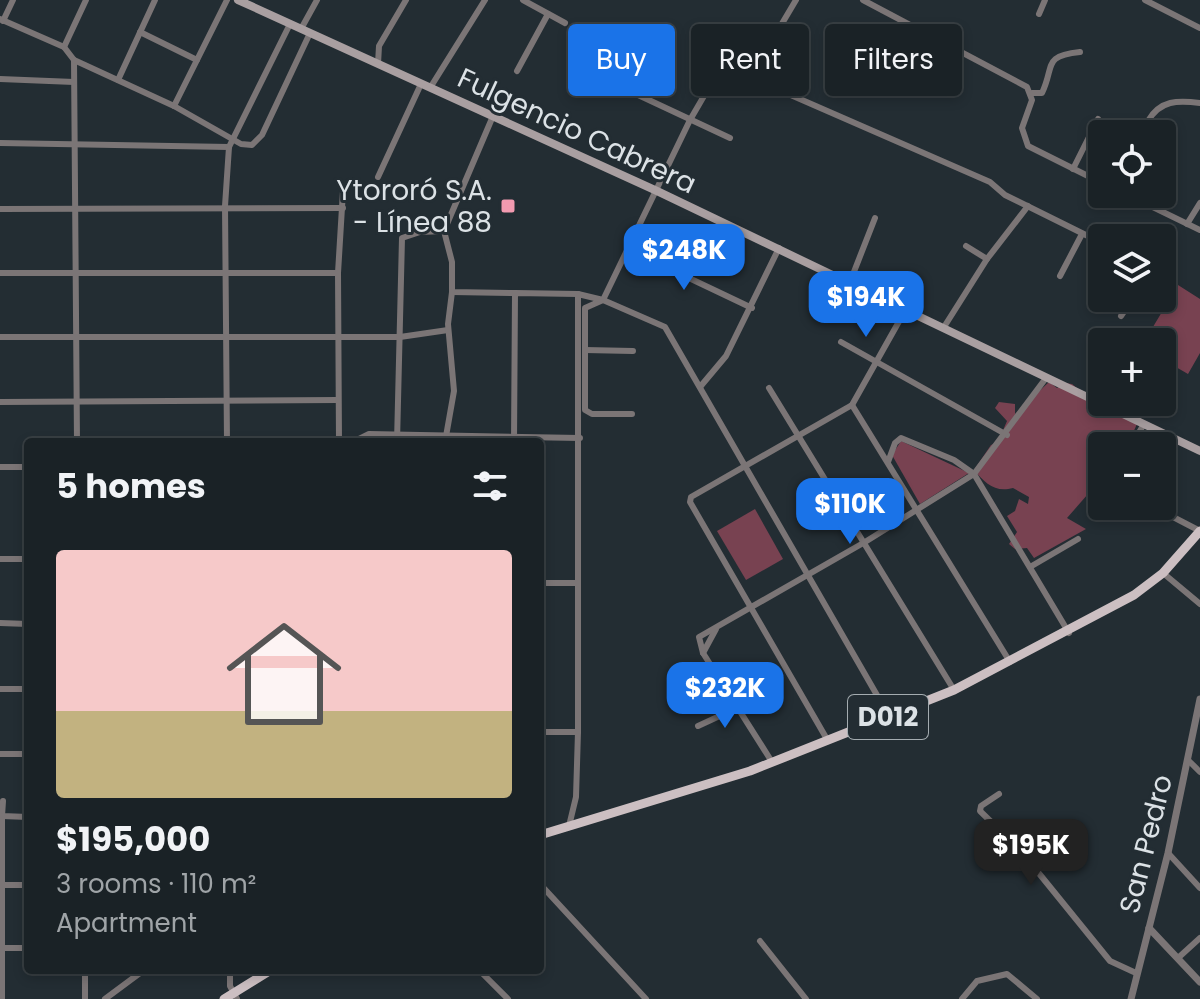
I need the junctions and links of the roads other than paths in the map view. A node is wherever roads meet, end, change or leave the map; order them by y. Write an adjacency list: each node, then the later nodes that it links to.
1 (13, 0): 16 (street)
2 (86, 0): 23 (street)
3 (155, 0): 22 (street)
4 (227, 0): 26 (street)
5 (238, 0): 18 (main road, Fulgencio Cabrera)
6 (317, 0): 21 (street)
7 (406, 0): 27 (street)
8 (523, 0): 14 (street)
9 (796, 0): 19 (street)
10 (863, 0): 34 (street)
11 (1045, 0): 15 (street)
12 (1145, 0): 20 (street)
13 (482, 1): 33 (street)
14 (548, 14): 17 (street); 28 (street)
15 (1039, 14)
16 (1, 20): 23 (street)
17 (565, 23)
18 (290, 24): 21 (main road, Fulgencio Cabrera); 45 (street)
19 (782, 24)
20 (1200, 28)
21 (305, 31): 27 (main road, Fulgencio Cabrera); 45 (street)
22 (140, 32): 26 (street); 30 (street)
23 (64, 47): 25 (street)
24 (1080, 52): 34 (street)
25 (74, 60): 30 (street); 31 (street)
26 (197, 60): 39 (street)
27 (378, 64): 32 (main road, Fulgencio Cabrera)
28 (517, 71)
29 (0, 79): 31 (street)
30 (118, 80): 39 (street)
31 (74, 82): 47 (street)
32 (421, 84): 33 (main road, Fulgencio Cabrera); 51 (street)
33 (430, 88): 40 (main road, Fulgencio Cabrera)
34 (1032, 93): 49 (street)
35 (641, 96): 42 (street)
36 (704, 96): 42 (street)
37 (793, 96): 56 (street)
38 (1200, 103): 43 (street)
39 (174, 106): 45 (street)
40 (493, 116): 53 (main road, Fulgencio Cabrera); 64 (street)
41 (1098, 119): 49 (street)
42 (690, 120): 44 (street); 53 (street)
43 (1149, 120)
44 (730, 138)
45 (233, 139): 48 (street)
46 (0, 143): 47 (street)
47 (75, 144): 48 (street); 60 (street)
48 (229, 147): 55 (street)
49 (1073, 169): 50 (street)
50 (1088, 176)
51 (378, 177)
52 (343, 191): 57 (street)
53 (657, 191): 68 (main road, Fulgencio Cabrera); 69 (street)
54 (1200, 203): 62 (street)
55 (225, 206): 57 (street); 60 (street); 72 (street)
56 (1028, 206): 65 (street); 70 (street)
57 (343, 208): 73 (street)
58 (1156, 208): 62 (street)
59 (0, 209): 60 (street)
60 (75, 211): 74 (street)
61 (875, 218): 76 (street)
62 (1187, 224): 63 (street)
63 (1200, 230)
64 (444, 231): 77 (street); 90 (street)
65 (1082, 234): 66 (street); 75 (street)
66 (1088, 237)
67 (966, 246): 70 (street)
68 (779, 248): 76 (main road, Fulgencio Cabrera); 81 (street)
69 (628, 249): 80 (street); 81 (street)
70 (987, 259): 85 (street)
71 (0, 273): 74 (street)
72 (226, 273): 73 (street); 74 (street); 87 (street)
73 (338, 273): 88 (street)
74 (75, 275): 91 (street)
75 (1060, 276)
76 (850, 282): 82 (main road, Fulgencio Cabrera)
77 (452, 292): 78 (street); 86 (street)
78 (515, 293): 79 (street); 115 (street)
79 (578, 294): 80 (street); 116 (street)
80 (603, 300): 93 (street); 97 (street)
81 (752, 308): 97 (street)
82 (906, 309): 85 (main road, Fulgencio Cabrera); 95 (street)
83 (1124, 312): 84 (street)
84 (1121, 316)
85 (944, 327): 96 (main road, Fulgencio Cabrera)
86 (448, 330): 90 (street); 114 (street)
87 (227, 335): 88 (street); 91 (street); 100 (street)
88 (338, 336): 90 (street); 99 (street)
89 (0, 337): 91 (street)
90 (400, 337): 113 (street)
91 (75, 338): 102 (street)
92 (841, 342): 95 (street)
93 (585, 350): 94 (street); 104 (street)
94 (633, 351)
95 (877, 363): 103 (street); 108 (street)
96 (1046, 378): 105 (main road, Fulgencio Cabrera); 108 (street)
97 (700, 387): 122 (street)
98 (769, 388): 107 (street)
99 (338, 400): 100 (street); 111 (street)
100 (227, 401): 102 (street); 110 (street)
101 (0, 402): 102 (street)
102 (76, 402): 109 (street)
103 (852, 405): 107 (street); 119 (street)
104 (632, 414)
105 (1144, 424): 106 (street); 118 (main road, Fulgencio Cabrera)
106 (1139, 432)
107 (799, 434): 122 (street); 128 (street)
108 (1007, 435): 123 (street)
109 (77, 438)
110 (227, 438)
111 (339, 438)
112 (361, 438): 113 (street)
113 (397, 438): 114 (street)
114 (445, 438)
115 (514, 438)
116 (580, 438): 117 (street); 135 (street)
117 (544, 439)
118 (1200, 451)
119 (888, 462): 123 (street); 124 (street)
120 (0, 467): 121 (street)
121 (24, 467)
122 (746, 467): 133 (street); 137 (street)
123 (974, 474): 124 (street); 131 (street)
124 (919, 510): 128 (street); 143 (street)
125 (1176, 518): 126 (street)
126 (1200, 531): 132 (main road, D012)
127 (1078, 539): 131 (street)
128 (865, 542): 133 (street); 146 (street)
129 (0, 559): 130 (street)
130 (24, 559)
131 (1030, 567): 141 (street)
132 (1163, 573): 136 (street); 141 (main road, D012)
133 (809, 575): 137 (street); 149 (street)
134 (544, 583): 135 (street)
135 (576, 583): 152 (street)
136 (1200, 604)
137 (753, 607): 140 (street); 153 (street)
138 (0, 623): 139 (street)
139 (24, 624)
140 (716, 629): 142 (street); 142 (street)
141 (1069, 633): 143 (main road, D012)
142 (703, 653): 148 (street)
143 (1011, 662): 146 (main road, D012)
144 (0, 689): 145 (street)
145 (24, 689)
146 (954, 690): 149 (main road, D012)
147 (1200, 699): 156 (street, San Pedro)
148 (739, 707): 150 (street); 157 (street)
149 (889, 716): 153 (main road, D012)
150 (698, 726)
151 (544, 732): 152 (street)
152 (578, 732): 163 (street)
153 (828, 741): 157 (main road, D012)
154 (0, 754): 155 (street)
155 (24, 754)
156 (1189, 761): 158 (street); 165 (street, San Pedro)
157 (772, 762): 163 (main road, D012)
158 (1200, 772)
159 (999, 794): 176 (street)
160 (3, 801): 161 (street)
161 (2, 816): 162 (street); 166 (street)
162 (24, 817)
163 (569, 826): 164 (main road, D012)
164 (544, 834)
165 (1168, 853): 169 (street); 170 (street, San Pedro)
166 (2, 885): 167 (street); 173 (street)
167 (24, 885)
168 (544, 888): 188 (street)
169 (1200, 888)
170 (1149, 928): 175 (street); 176 (street, San Pedro)
171 (1200, 938): 175 (street)
172 (760, 941): 189 (street)
173 (1, 948): 174 (street); 184 (street)
174 (24, 948)
175 (1178, 958): 182 (street)
176 (1136, 973): 192 (street, San Pedro)
177 (85, 974): 185 (street)
178 (139, 974): 186 (street)
179 (230, 974): 183 (street)
180 (265, 974): 183 (main road)
181 (483, 974): 187 (street)
182 (1200, 982)
183 (231, 997)
184 (2, 999)
185 (85, 999)
186 (105, 999)
187 (508, 999)
188 (646, 999)
189 (806, 999)
190 (962, 999): 191 (street)
191 (1037, 999)
192 (1131, 999)

